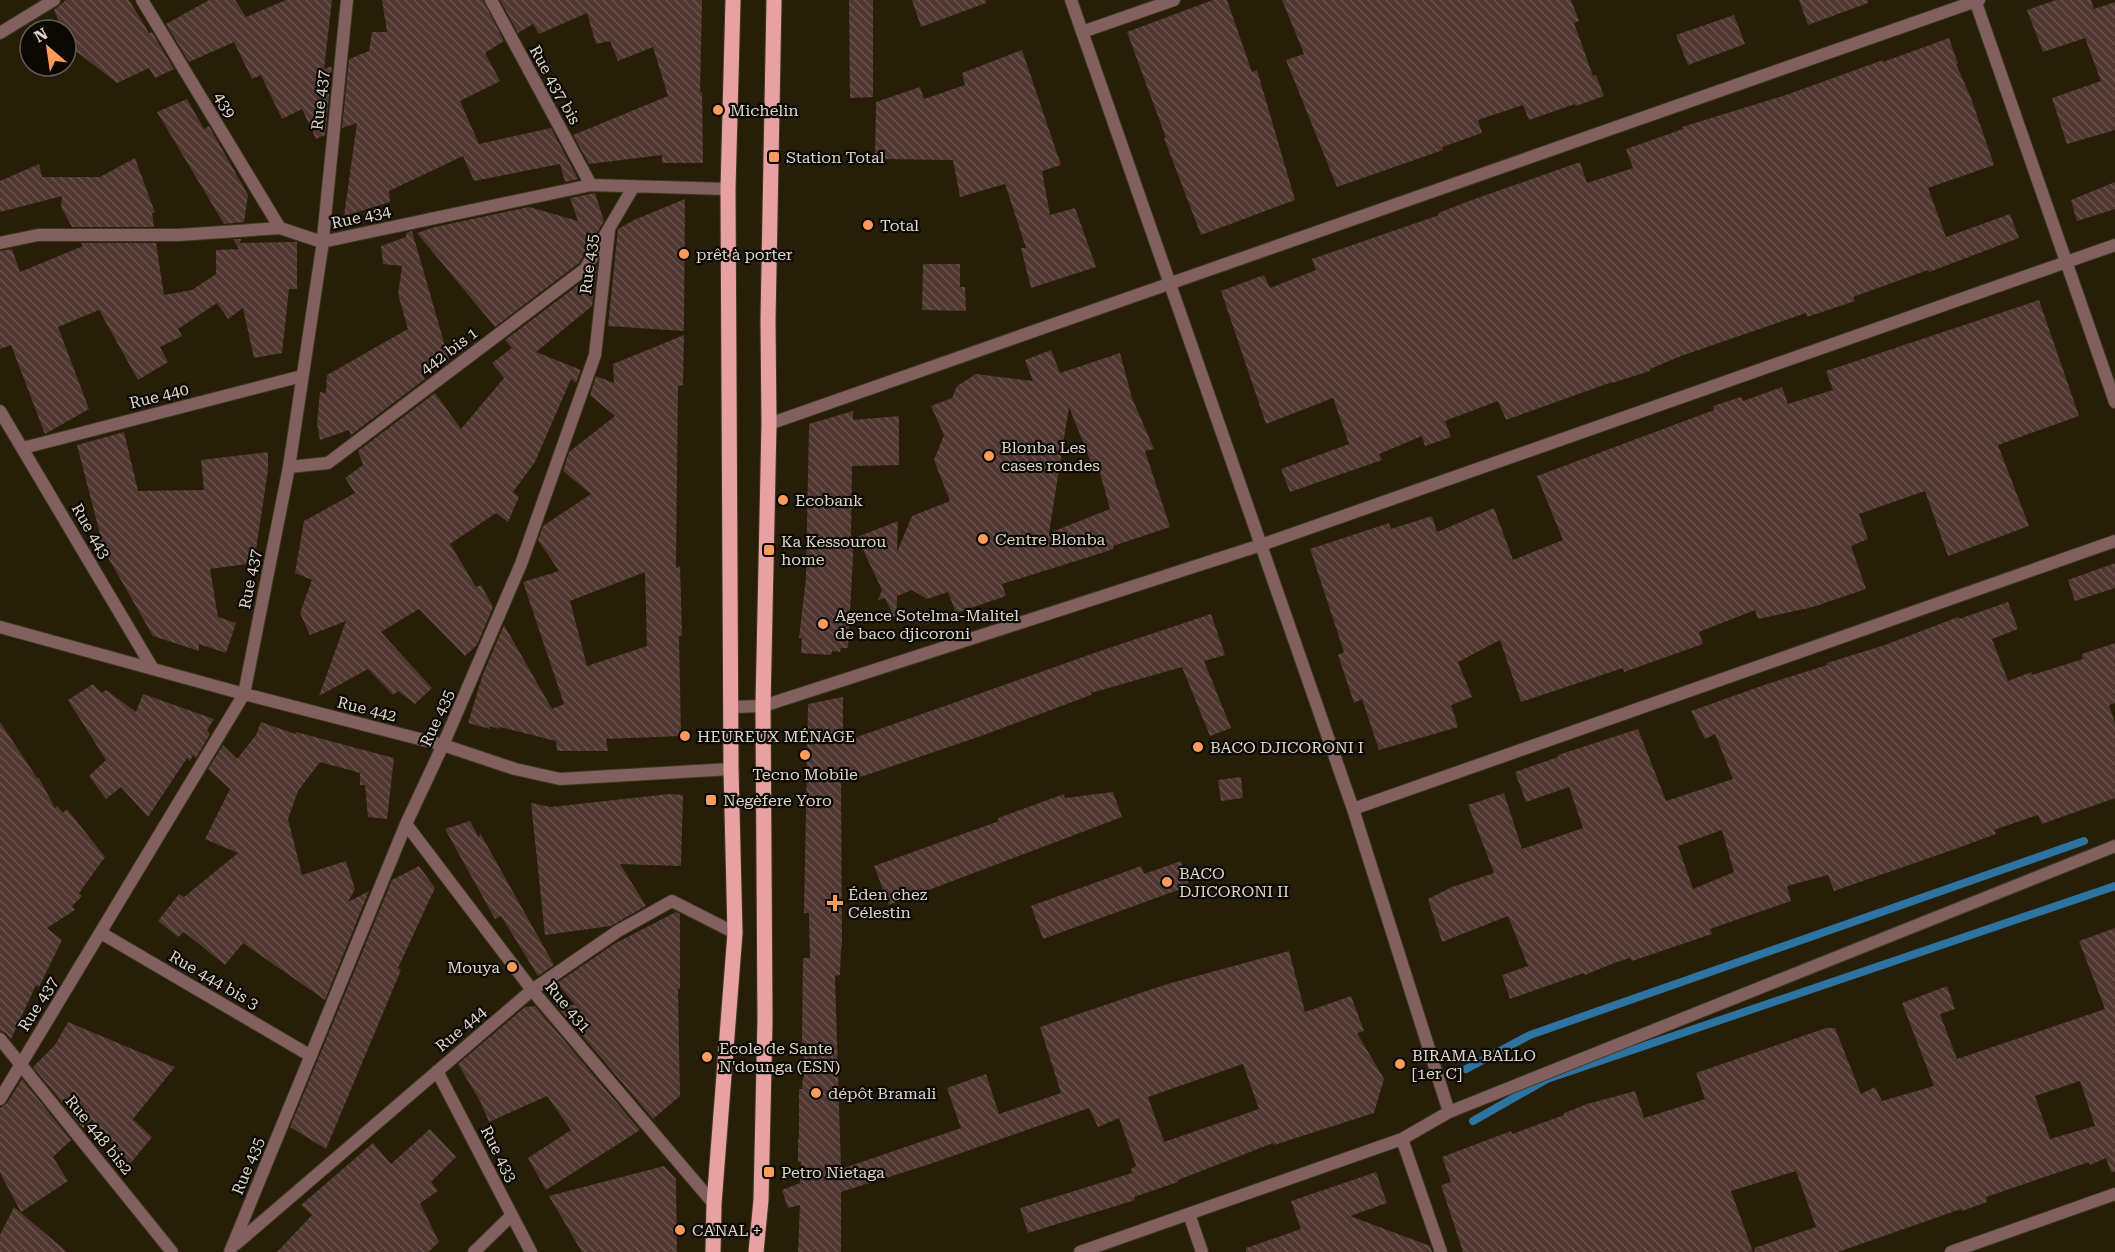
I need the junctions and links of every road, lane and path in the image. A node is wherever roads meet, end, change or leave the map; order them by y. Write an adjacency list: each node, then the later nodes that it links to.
1 (54, 0): 11 (street)
2 (142, 0): 15 (street, 439)
3 (346, 0): 17 (street, Rue 437)
4 (491, 0): 12 (street, Rue 437 bis)
5 (733, 0): 14 (main road)
6 (774, 0): 25 (main road)
7 (1071, 0): 10 (street)
8 (1174, 0): 10 (street)
9 (1976, 0): 20 (street); 21 (street)
10 (1082, 32): 21 (street)
11 (0, 33)
12 (591, 185): 13 (street, Rue 434); 17 (street, Rue 434)
13 (634, 186): 14 (street, Rue 434); 16 (street, Rue 435)
14 (728, 189): 34 (main road)
15 (280, 228): 17 (street, Rue 434); 18 (street, Rue 434)
16 (609, 230): 27 (street, 442 bis 1); 35 (street, Rue 435)
17 (322, 242): 22 (street, Rue 437)
18 (0, 243)
19 (2115, 245): 20 (street)
20 (2066, 262): 23 (street); 29 (street)
21 (1170, 284): 25 (street); 29 (street)
22 (303, 376): 26 (street, Rue 440); 27 (street, Rue 437)
23 (2115, 402)
24 (0, 411): 26 (street, Rue 443)
25 (769, 424): 33 (main road)
26 (23, 448): 31 (street, Rue 443)
27 (289, 467): 32 (street, Rue 437)
28 (2115, 542): 37 (street)
29 (1261, 545): 33 (street); 37 (street)
30 (0, 627): 31 (street, Rue 442)
31 (153, 669): 32 (street, Rue 442)
32 (244, 694): 35 (street, Rue 442); 40 (street, Rue 437)
33 (763, 706): 34 (street); 59 (main road)
34 (731, 707): 36 (main road)
35 (443, 745): 36 (street, Rue 442); 38 (street, Rue 435)
36 (731, 769): 41 (main road)
37 (1353, 809): 48 (street)
38 (405, 824): 42 (street, Rue 431); 44 (street, Rue 435)
39 (2115, 846): 48 (street)
40 (101, 933): 44 (street, Rue 444 bis 3); 45 (street, Rue 437)
41 (735, 933): 42 (street, Rue 444); 51 (main road)
42 (532, 990): 46 (street, Rue 444); 51 (street, Rue 431)
43 (0, 1039): 45 (street, Rue 448 bis2)
44 (311, 1056): 54 (street, Rue 435)
45 (21, 1065): 47 (street, Rue 437); 55 (street, Rue 448 bis2)
46 (437, 1071): 53 (street, Rue 433); 54 (street, Rue 444)
47 (0, 1100)
48 (1449, 1112): 49 (street)
49 (1402, 1139): 52 (street); 62 (street)
50 (2115, 1194): 63 (street)
51 (714, 1204): 58 (main road)
52 (1189, 1214): 60 (street); 61 (street)
53 (512, 1215): 56 (street); 57 (street, Rue 433)
54 (232, 1249)
55 (172, 1252)
56 (474, 1252)
57 (531, 1252)
58 (713, 1252)
59 (756, 1252)
60 (1080, 1252)
61 (1202, 1252)
62 (1441, 1252)
63 (1951, 1252)

